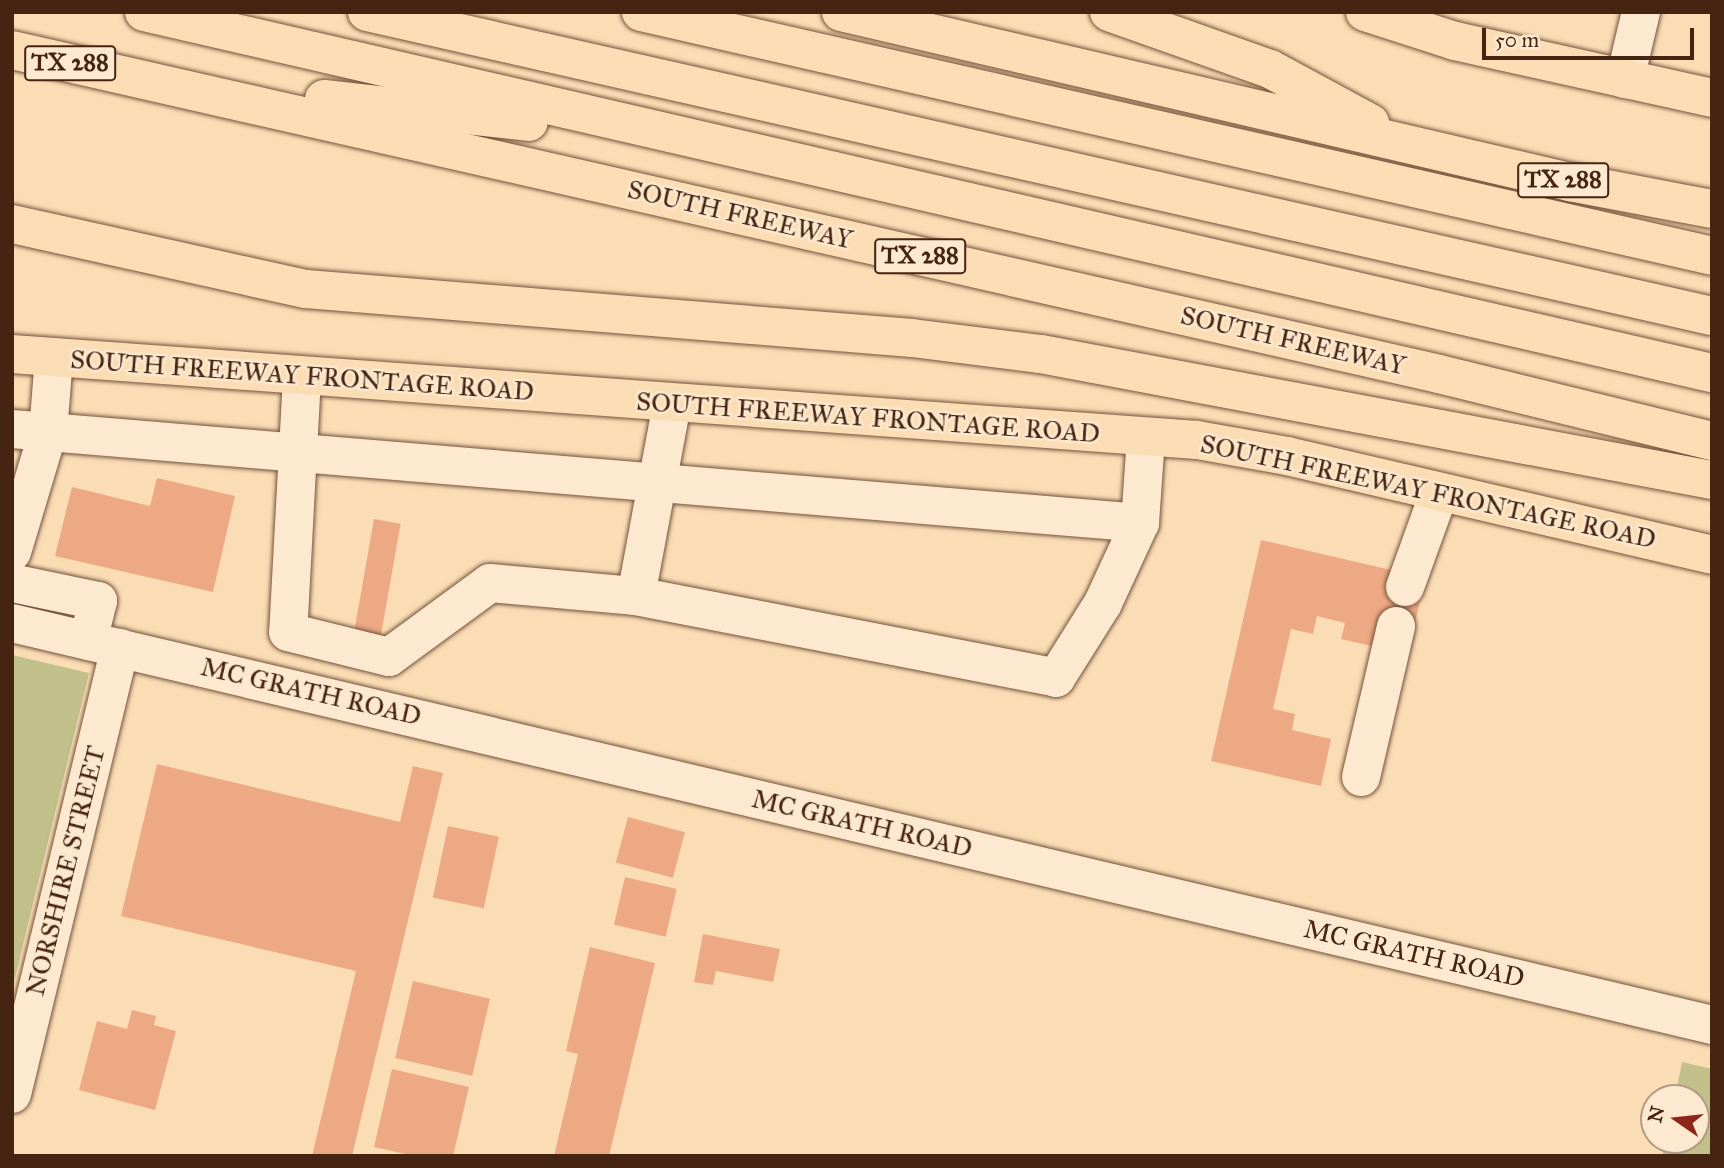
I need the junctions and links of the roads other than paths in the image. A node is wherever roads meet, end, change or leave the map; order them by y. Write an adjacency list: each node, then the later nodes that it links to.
1 (144, 12): 12 (main road)
2 (367, 12): 17 (main road)
3 (641, 12): 16 (main road)
4 (841, 12): 13 (main road, TX 288)
5 (1109, 12): 13 (main road)
6 (1364, 12): 10 (main road)
7 (1641, 12): 10 (street)
8 (12, 50): 9 (main road, SOUTH FREEWAY / TX 288)
9 (127, 76): 12 (main road); 25 (main road, SOUTH FREEWAY / TX 288)
10 (1625, 79): 11 (main road)
11 (1712, 98)
12 (720, 145): 20 (main road)
13 (1415, 147): 14 (main road, TX 288)
14 (1712, 209)
15 (12, 224): 27 (main road)
16 (1712, 256)
17 (1712, 316)
18 (12, 354): 19 (main road, SOUTH FREEWAY FRONTAGE ROAD)
19 (54, 357): 21 (main road, SOUTH FREEWAY FRONTAGE ROAD); 23 (street)
20 (1712, 373)
21 (302, 377): 22 (main road, SOUTH FREEWAY FRONTAGE ROAD); 26 (street)
22 (672, 404): 24 (main road, SOUTH FREEWAY FRONTAGE ROAD); 28 (street)
23 (30, 430): 26 (street); 31 (street)
24 (1146, 437): 29 (main road, SOUTH FREEWAY FRONTAGE ROAD); 30 (street)
25 (1712, 441)
26 (295, 450): 28 (street); 35 (street)
27 (1712, 480)
28 (661, 482): 30 (street); 35 (street)
29 (1439, 493): 32 (main road, SOUTH FREEWAY FRONTAGE ROAD); 34 (street)
30 (1140, 523): 35 (street)
31 (12, 552)
32 (1712, 555)
33 (12, 583): 38 (street, NORSHIRE STREET)
34 (1405, 587)
35 (636, 596)
36 (12, 623): 38 (street, MC GRATH ROAD)
37 (1396, 626): 39 (street)
38 (104, 644): 40 (street, MC GRATH ROAD); 41 (street, NORSHIRE STREET)
39 (1361, 776)
40 (1712, 1026)
41 (12, 1094)

